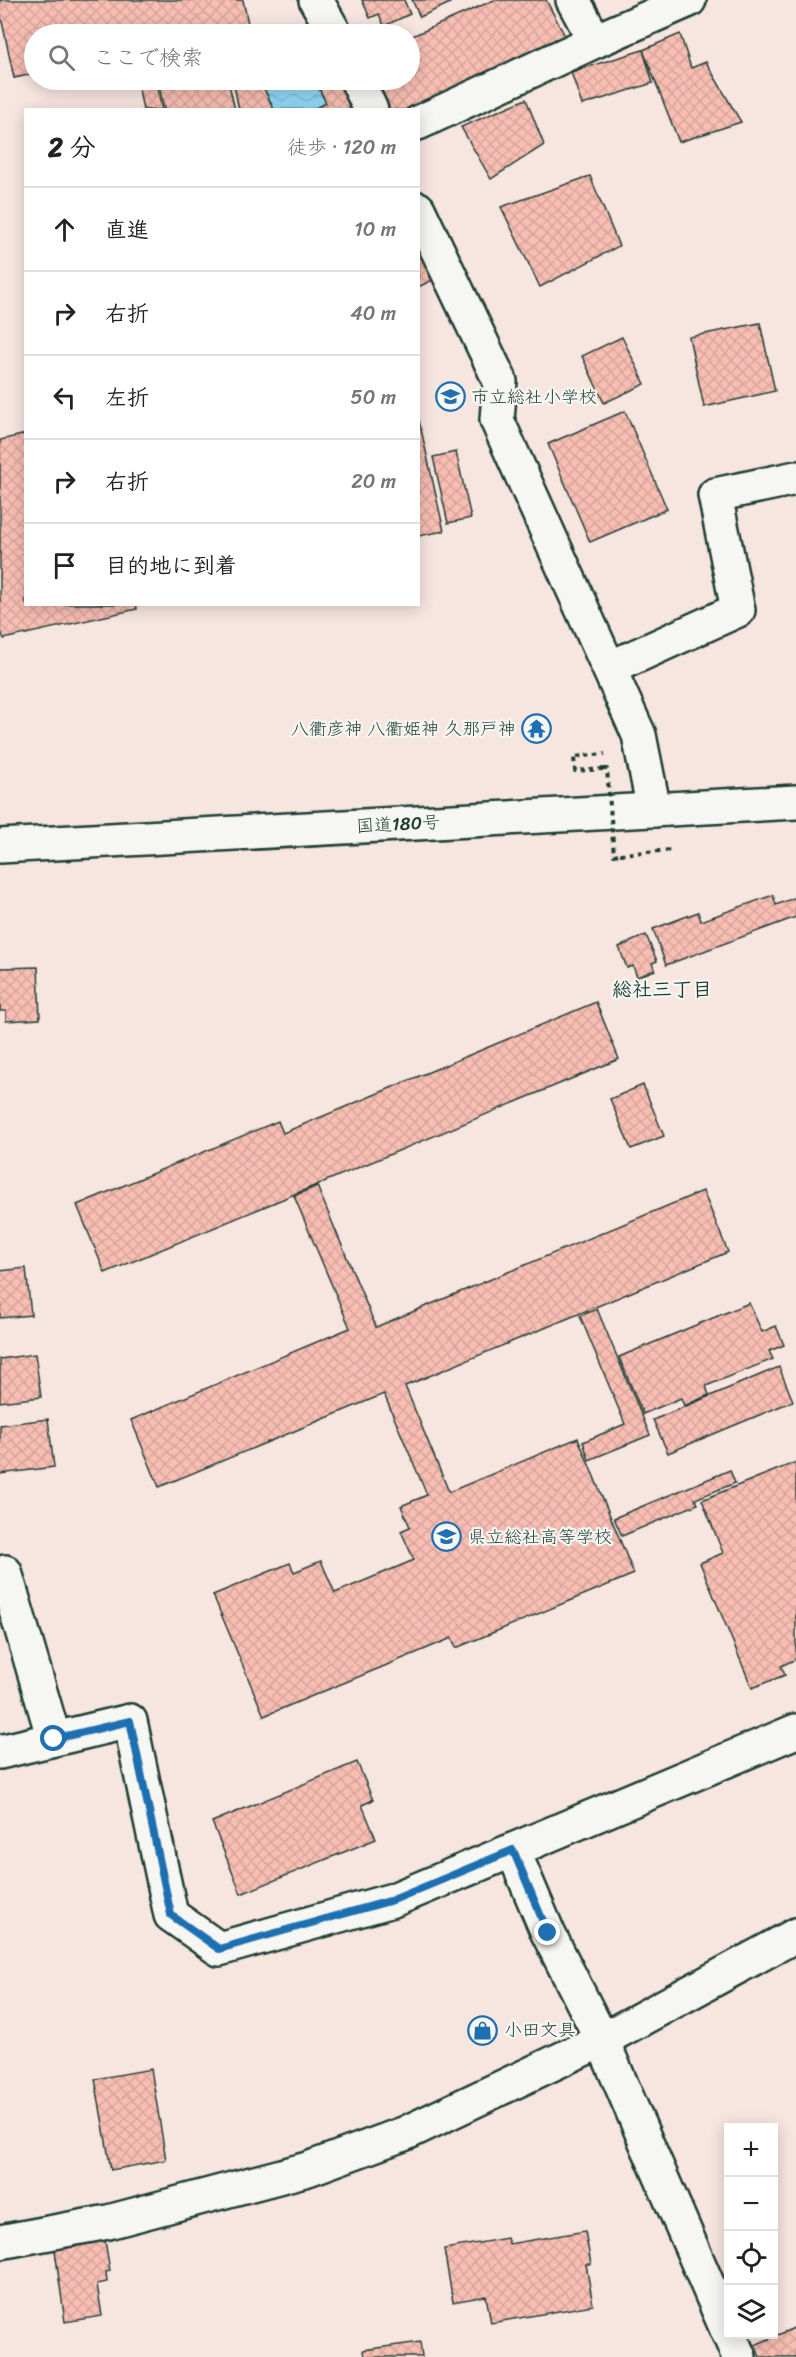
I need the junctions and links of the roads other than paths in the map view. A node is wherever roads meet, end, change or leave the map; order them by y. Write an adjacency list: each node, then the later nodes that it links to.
1 (316, 0): 4 (main road)
2 (573, 0): 5 (main road)
3 (689, 0): 5 (main road)
4 (329, 24)
5 (595, 41): 8 (main road)
6 (362, 90): 7 (main road)
7 (370, 108)
8 (420, 122)
9 (420, 213): 11 (main road)
10 (796, 478): 11 (main road)
11 (610, 668): 13 (main road)
12 (796, 802): 13 (main road, 国道180号)
13 (654, 810): 14 (main road, 国道180号)
14 (0, 846)
15 (5, 1572): 17 (main road)
16 (796, 1731): 19 (main road)
17 (54, 1739): 18 (main road); 19 (main road)
18 (0, 1752)
19 (513, 1850): 21 (main road)
20 (796, 1935): 21 (main road)
21 (602, 2040): 22 (main road); 23 (main road)
22 (0, 2242)
23 (724, 2321)
24 (732, 2339): 25 (main road)
25 (739, 2357)

